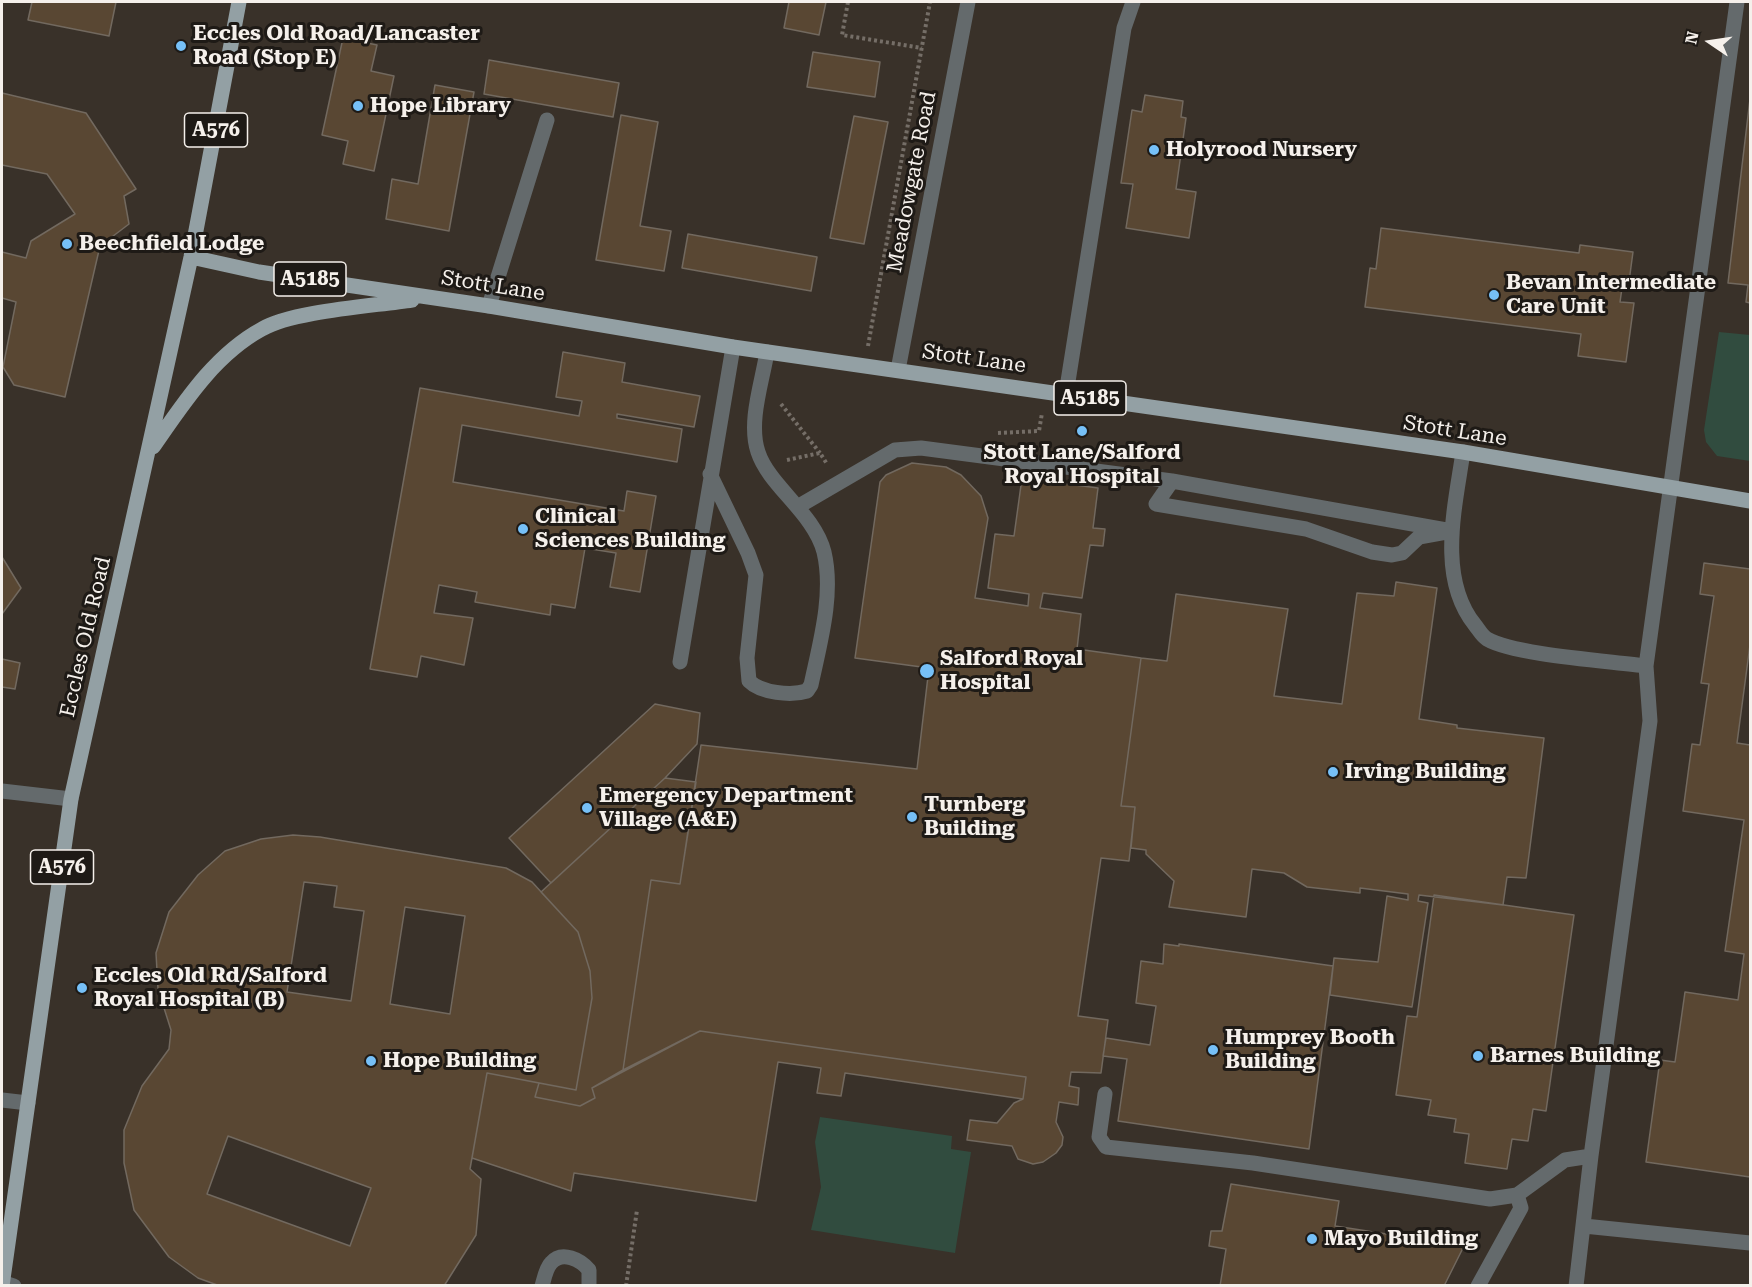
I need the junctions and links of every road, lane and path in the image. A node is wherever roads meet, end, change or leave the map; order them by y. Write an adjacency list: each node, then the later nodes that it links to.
1 (239, 2): 9 (main road, Eccles Old Road / A576)
2 (848, 2): 7 (path)
3 (930, 2): 7 (path)
4 (968, 2): 15 (street, Meadowgate Road)
5 (1133, 2): 17 (street)
6 (1737, 2): 27 (street)
7 (922, 48): 14 (path)
8 (547, 120): 11 (street)
9 (191, 258): 10 (main road, Stott Lane / A5185); 21 (main road, Eccles Old Road / A576)
10 (429, 298): 11 (main road, Stott Lane / A5185); 21 (main road)
11 (489, 306): 12 (main road, Stott Lane / A5185)
12 (733, 347): 13 (main road, Stott Lane / A5185); 24 (street)
13 (767, 352): 14 (main road, Stott Lane / A5185); 23 (street)
14 (865, 366): 15 (main road, Stott Lane / A5185)
15 (898, 370): 16 (main road, Stott Lane / A5185)
16 (1046, 391): 17 (main road, Stott Lane / A5185); 19 (path)
17 (1066, 394): 20 (main road, Stott Lane / A5185)
18 (781, 404): 22 (path)
19 (996, 434)
20 (1463, 452): 27 (main road, Stott Lane / A5185); 30 (street)
21 (148, 453): 34 (main road, Eccles Old Road / A576)
22 (820, 453): 23 (path); 26 (path)
23 (767, 468): 29 (street)
24 (710, 474): 29 (street); 31 (street)
25 (1172, 481): 26 (street); 30 (street); 30 (street)
26 (838, 482): 29 (street)
27 (1669, 489): 28 (main road, Stott Lane / A5185); 32 (street)
28 (1750, 501)
29 (799, 506)
30 (1452, 531): 32 (street)
31 (680, 662)
32 (1646, 666): 38 (street)
33 (2, 791): 34 (street)
34 (71, 799): 37 (main road, Eccles Old Road / A576)
35 (1105, 1094): 39 (street)
36 (2, 1100): 37 (street)
37 (28, 1103): 43 (main road, Eccles Old Road / A576)
38 (1591, 1156): 39 (street); 41 (street)
39 (1517, 1195): 47 (street)
40 (637, 1210): 46 (path)
41 (1584, 1226): 42 (street); 48 (street)
42 (1750, 1243)
43 (6, 1284)
44 (542, 1286): 45 (street)
45 (589, 1286)
46 (626, 1286)
47 (1478, 1286)
48 (1576, 1286)

